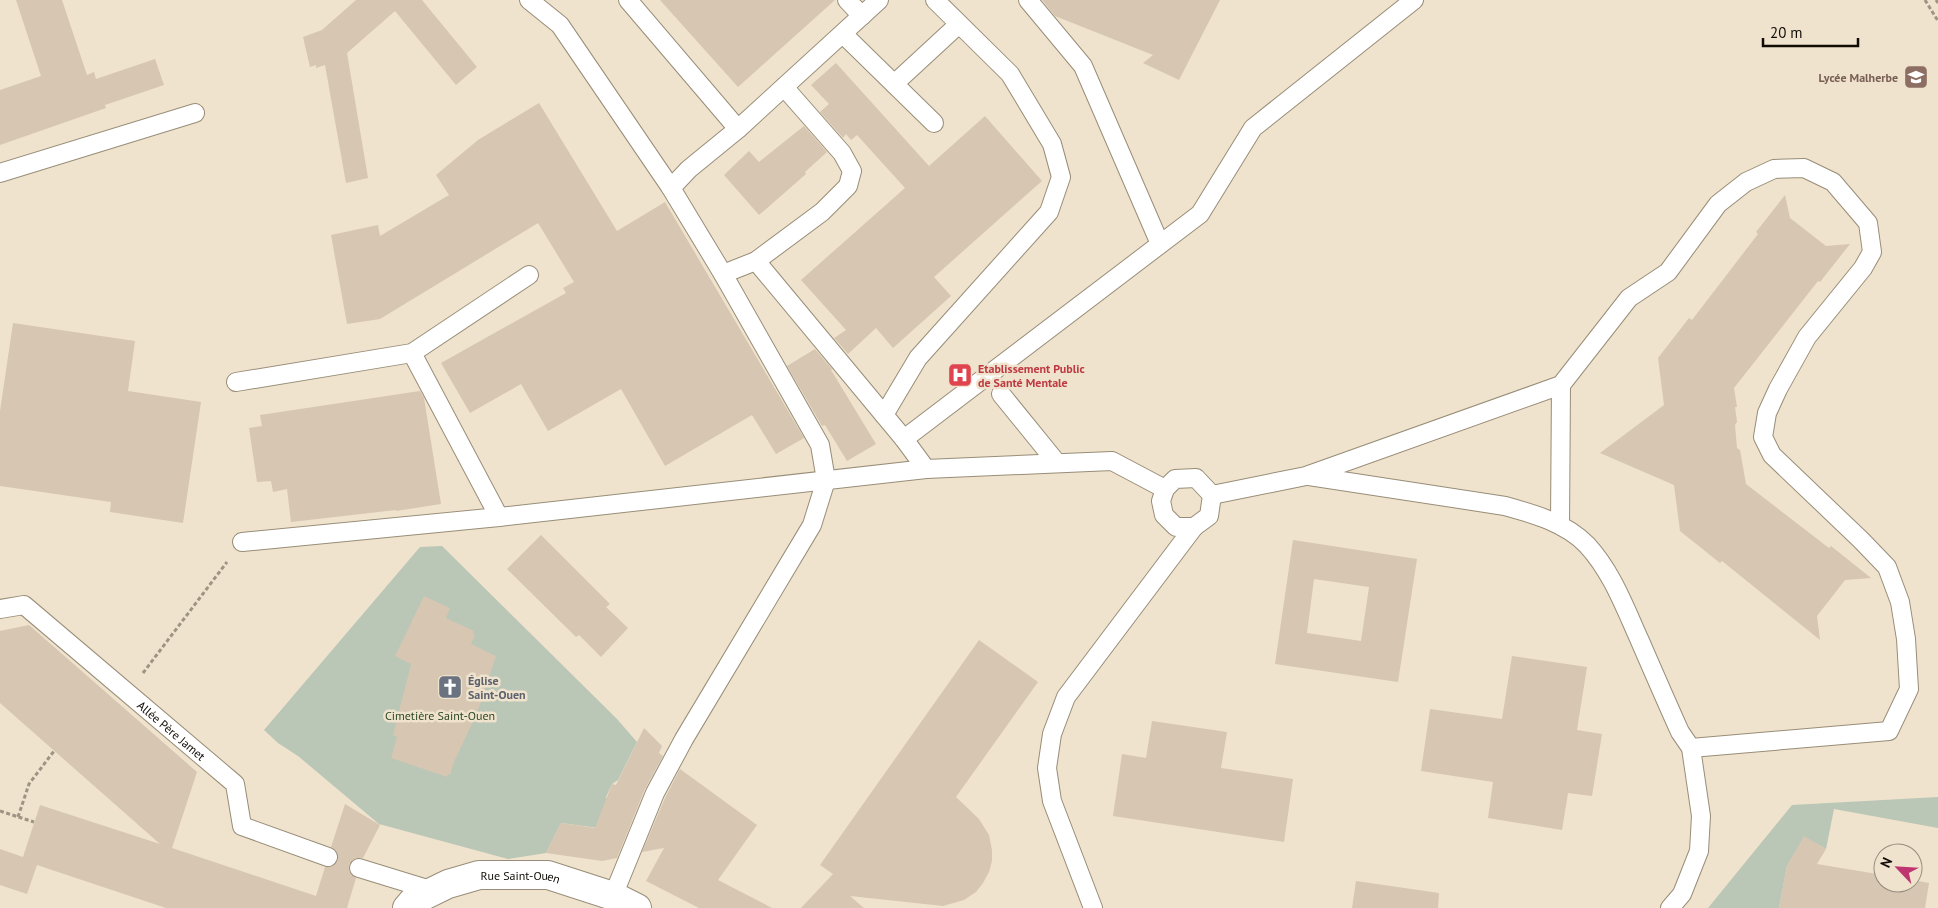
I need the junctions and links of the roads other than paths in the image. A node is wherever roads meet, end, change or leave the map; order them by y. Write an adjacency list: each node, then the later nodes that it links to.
1 (529, 0): 17 (lane)
2 (628, 0): 15 (lane)
3 (847, 0): 8 (lane)
4 (879, 0): 8 (lane)
5 (935, 0): 9 (lane)
6 (1028, 0): 18 (lane)
7 (1414, 0): 18 (lane)
8 (862, 16): 10 (lane)
9 (959, 24): 11 (lane); 26 (lane)
10 (843, 34): 11 (lane); 12 (lane)
11 (894, 84): 14 (lane)
12 (784, 87): 15 (lane); 19 (lane)
13 (195, 113): 16 (lane)
14 (934, 123)
15 (738, 129): 17 (lane)
16 (0, 173)
17 (671, 188): 20 (lane)
18 (1160, 244): 27 (lane)
19 (756, 261): 20 (lane); 26 (lane)
20 (723, 274): 31 (lane)
21 (529, 275): 22 (lane)
22 (412, 353): 23 (lane); 34 (lane)
23 (236, 382)
24 (1561, 385): 30 (lane); 35 (lane); 39 (lane)
25 (1001, 394): 28 (lane)
26 (884, 415): 27 (lane)
27 (904, 439): 29 (lane)
28 (1057, 463): 29 (lane); 32 (lane)
29 (926, 469): 31 (lane)
30 (1306, 476): 33 (lane); 35 (lane)
31 (826, 480): 34 (lane); 43 (lane)
32 (1165, 489): 33 (lane); 36 (lane)
33 (1212, 494): 36 (lane)
34 (498, 517): 37 (lane)
35 (1560, 525): 39 (lane)
36 (1194, 527): 46 (lane)
37 (242, 542)
38 (0, 608): 40 (lane, Allée Père Jamet)
39 (1691, 748): 47 (lane)
40 (328, 857)
41 (359, 868): 42 (lane)
42 (434, 891): 43 (street, Rue Saint-Ouen); 44 (street, Rue Saint-Ouen)
43 (613, 896): 45 (street, Rue Saint-Ouen)
44 (407, 908)
45 (637, 908)
46 (1093, 908)
47 (1670, 908)

